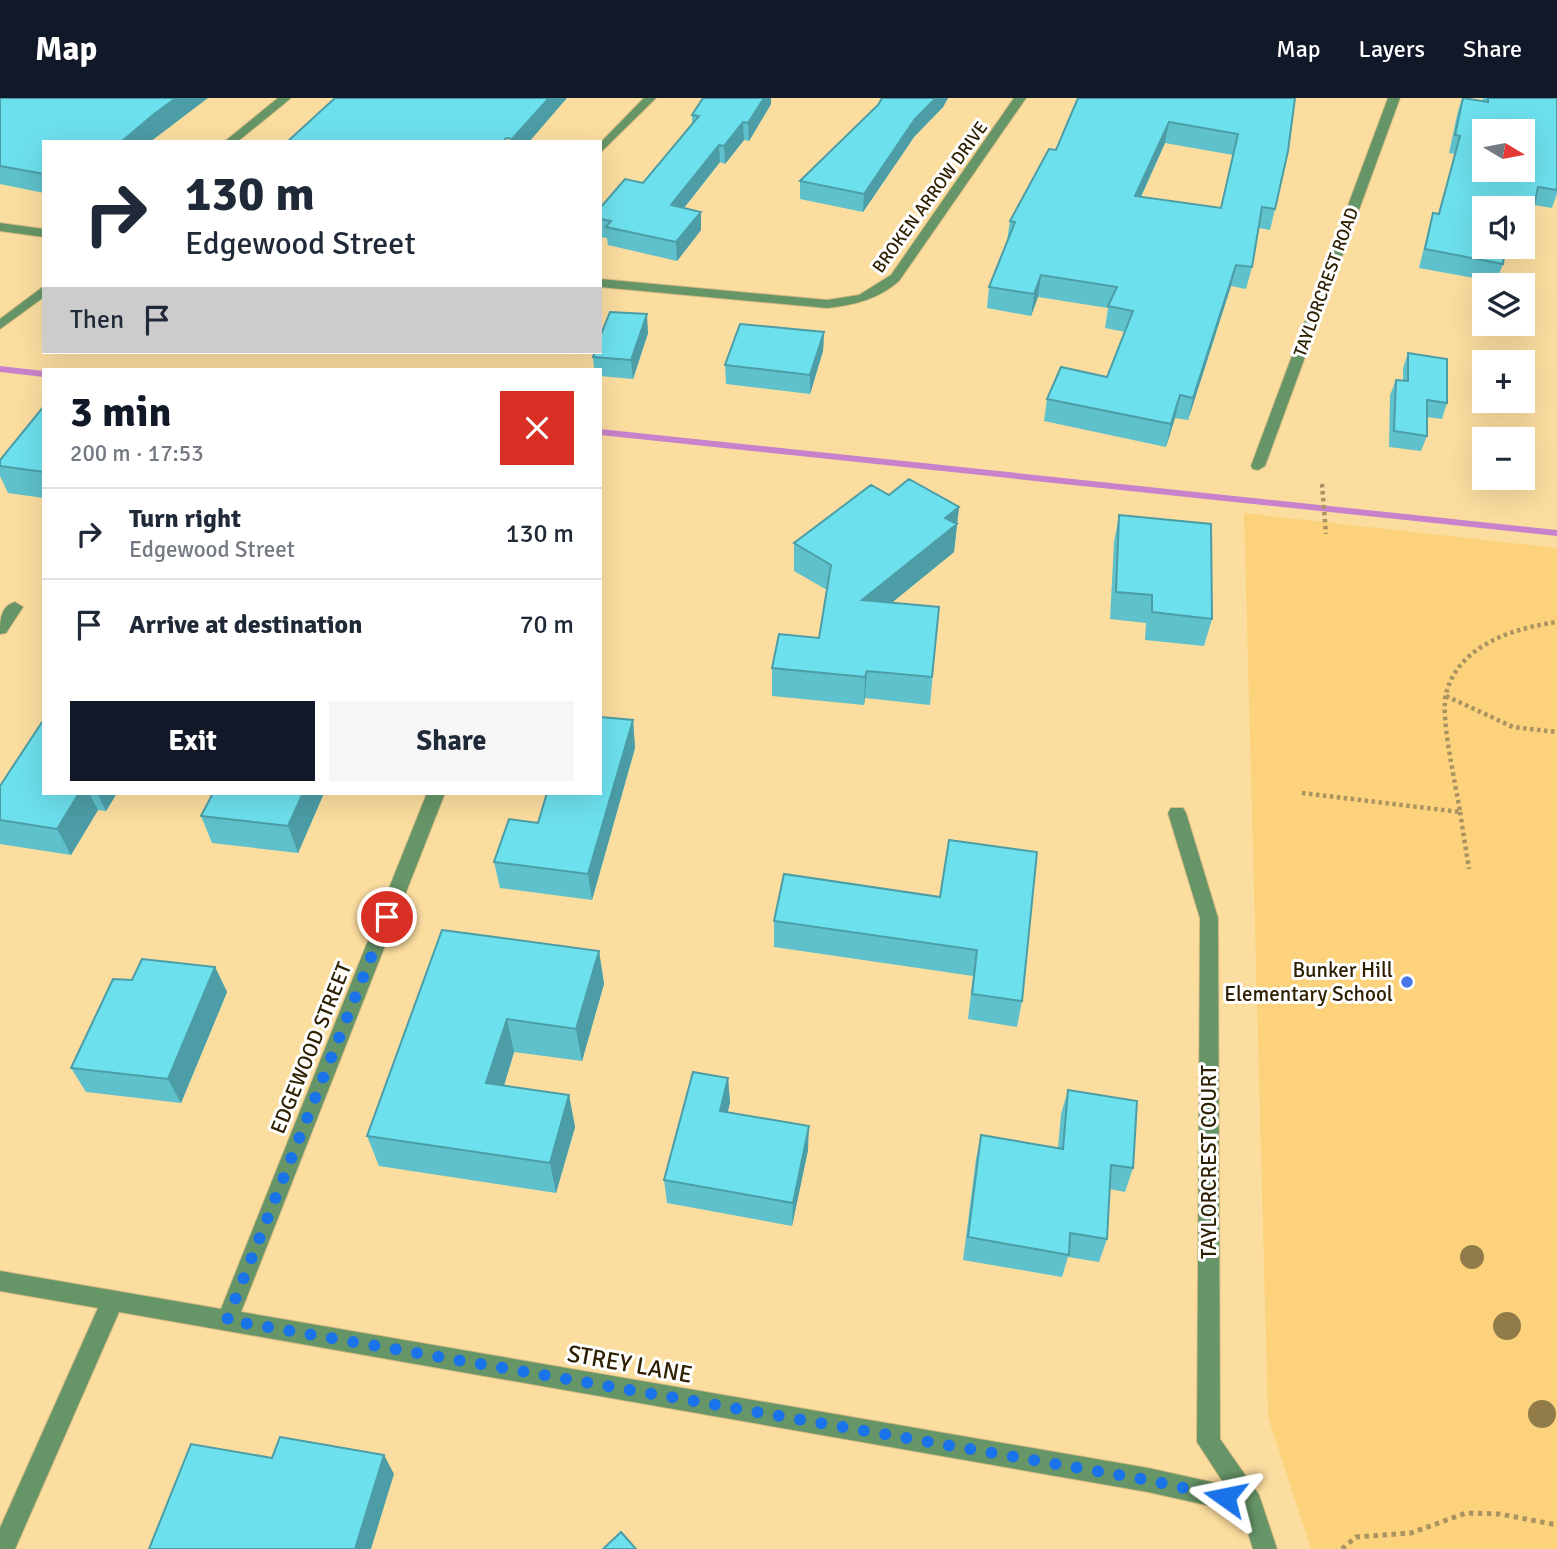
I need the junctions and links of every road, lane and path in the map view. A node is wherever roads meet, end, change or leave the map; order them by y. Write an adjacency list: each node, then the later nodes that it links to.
1 (285, 98): 5 (street)
2 (650, 98): 6 (street)
3 (1020, 98): 9 (street, BROKEN ARROW DRIVE)
4 (1394, 98): 12 (street, TAYLORCREST ROAD)
5 (232, 140)
6 (602, 148)
7 (0, 227): 8 (street)
8 (42, 233)
9 (602, 283)
10 (42, 292): 11 (street)
11 (0, 325)
12 (1258, 466)
13 (1322, 484): 14 (path)
14 (1326, 534)
15 (15, 607): 17 (street)
16 (1557, 622): 18 (path)
17 (0, 629)
18 (1445, 696): 19 (path); 23 (path)
19 (1557, 732)
20 (1303, 793): 23 (path)
21 (435, 795): 27 (street, EDGEWOOD STREET)
22 (1177, 813): 28 (street, TAYLORCREST COURT)
23 (1461, 813): 24 (path)
24 (1469, 869)
25 (0, 1281): 26 (street, STREY LANE)
26 (113, 1300): 27 (street, STREY LANE); 30 (street)
27 (227, 1320): 28 (street, STREY LANE)
28 (1251, 1503): 31 (street)
29 (1557, 1525): 32 (path)
30 (3, 1549)
31 (1265, 1549)
32 (1342, 1549)

